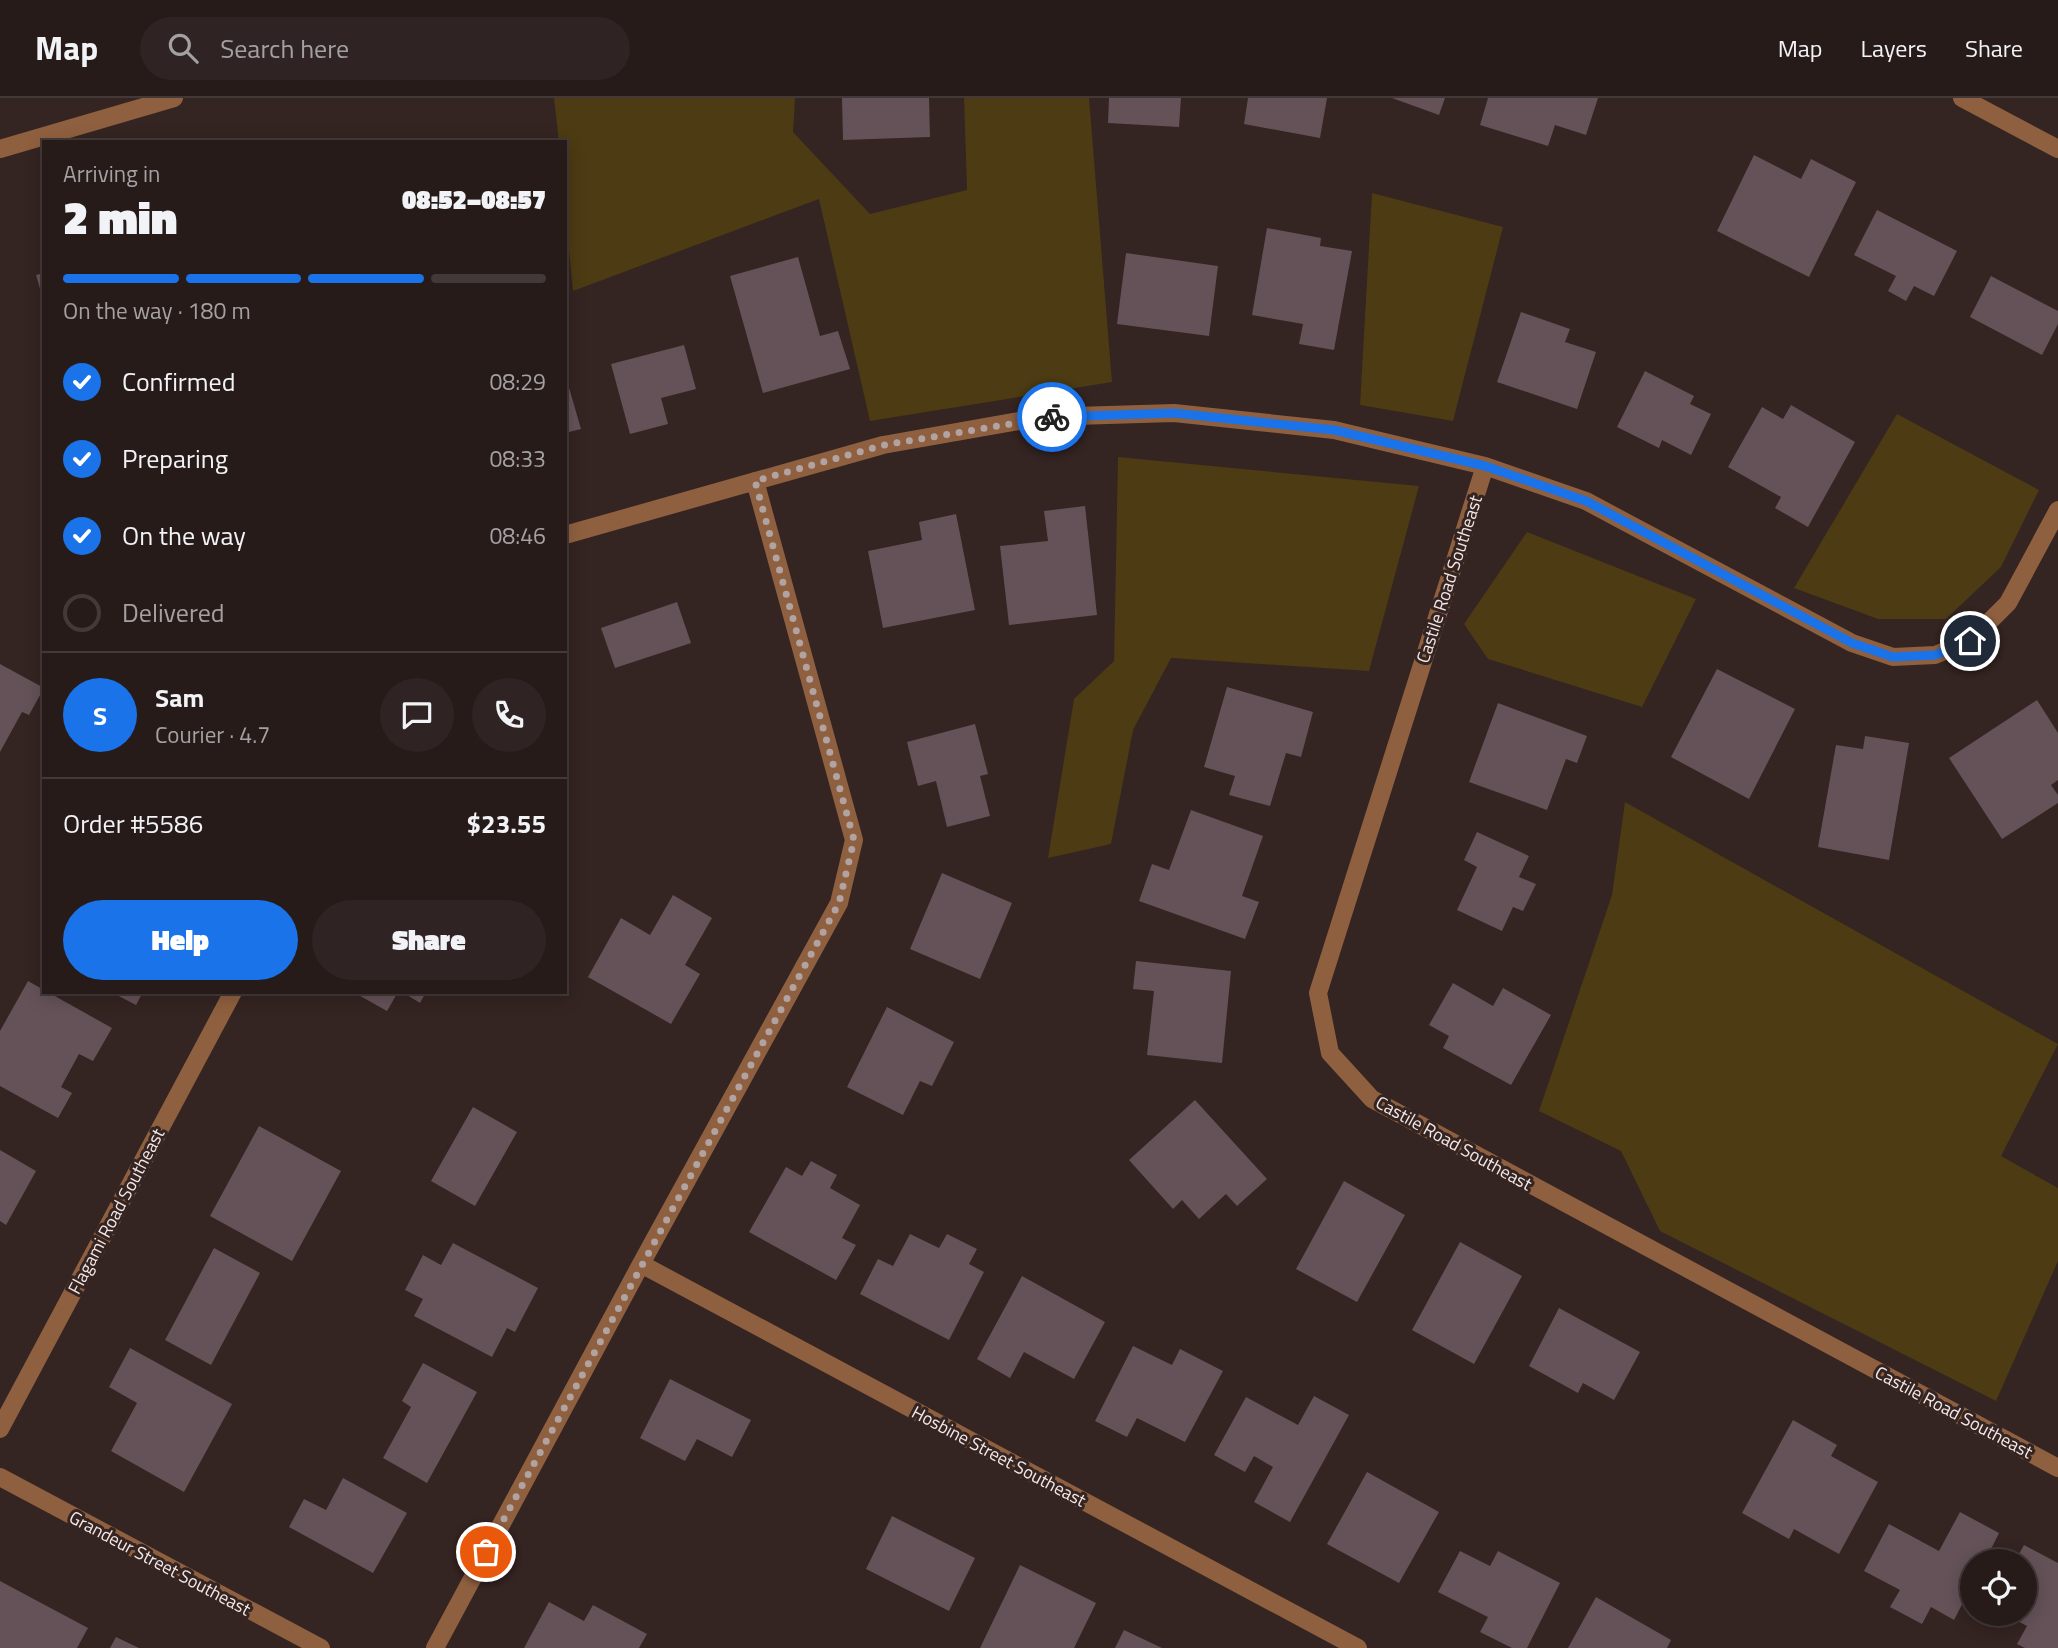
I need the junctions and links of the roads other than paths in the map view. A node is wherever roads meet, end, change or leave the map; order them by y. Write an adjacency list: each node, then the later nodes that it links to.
1 (174, 98): 3 (street)
2 (1962, 98): 4 (street)
3 (0, 149)
4 (2058, 149)
5 (1485, 466): 6 (street); 7 (street); 12 (street, Castile Road Southeast)
6 (755, 481): 8 (street); 10 (street)
7 (2058, 510)
8 (567, 534)
9 (232, 994): 11 (street, Flagami Road Southeast)
10 (641, 1264): 15 (street); 16 (street, Hosbine Street Southeast)
11 (0, 1429)
12 (2058, 1468)
13 (0, 1477): 14 (street, Grandeur Street Southeast)
14 (321, 1648)
15 (435, 1648)
16 (1358, 1648)

